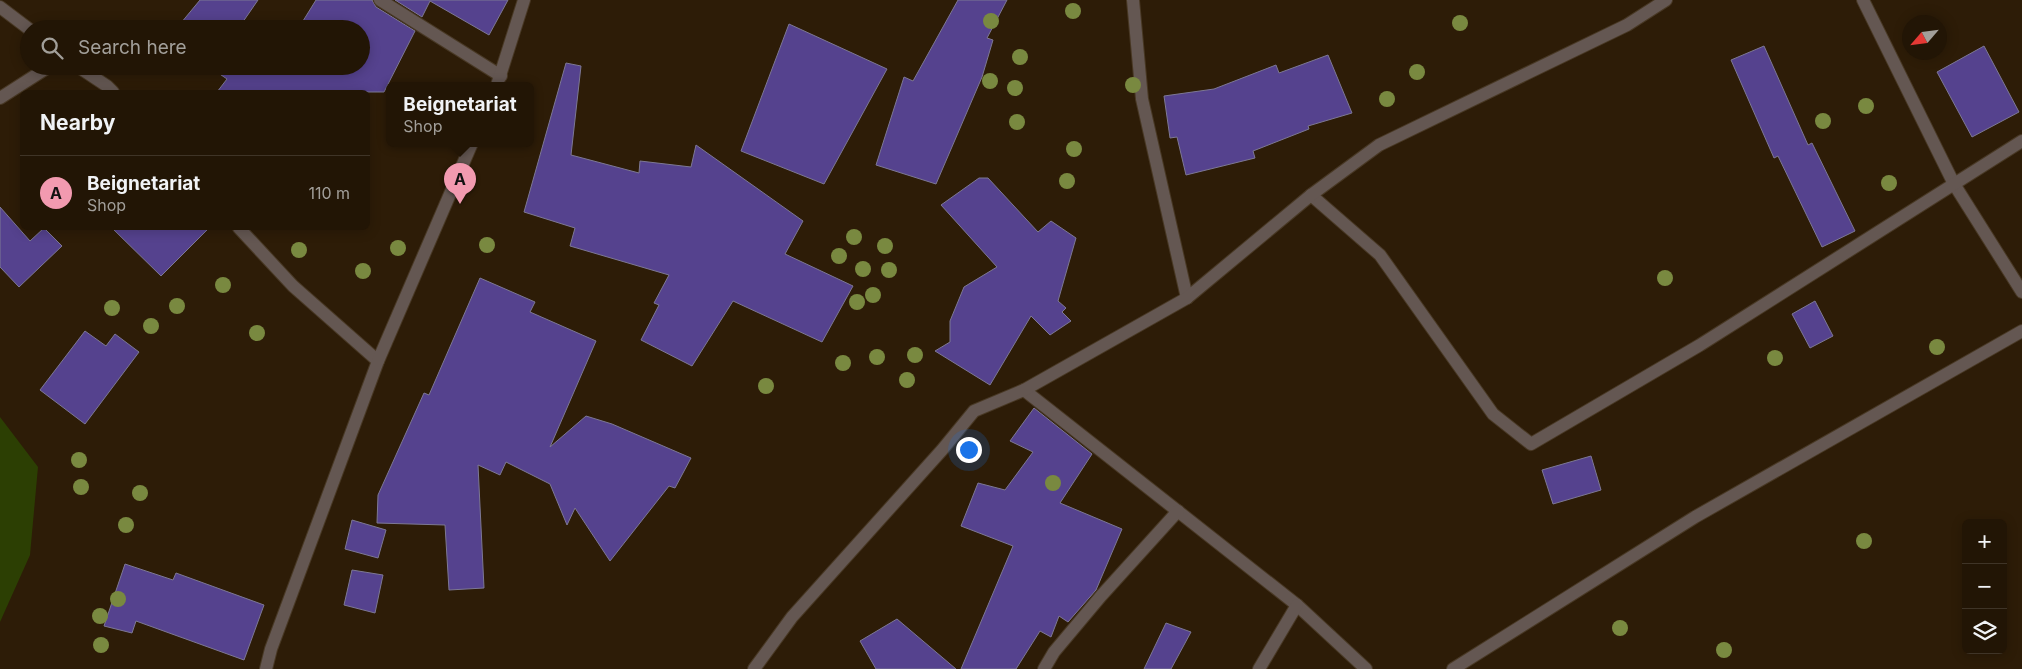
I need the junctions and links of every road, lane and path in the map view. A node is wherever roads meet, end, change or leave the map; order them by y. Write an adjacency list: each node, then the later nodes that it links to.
1 (380, 0): 10 (street)
2 (524, 0): 10 (street)
3 (1133, 0): 19 (street)
4 (1666, 0): 16 (street)
5 (1863, 0): 15 (street)
6 (0, 7): 7 (street)
7 (20, 22)
8 (36, 75): 12 (street)
9 (90, 75): 11 (street)
10 (499, 81)
11 (111, 90)
12 (0, 98)
13 (2022, 142): 15 (street)
14 (470, 147): 21 (street)
15 (1954, 184): 16 (street); 18 (street)
16 (1311, 195): 19 (street)
17 (241, 230): 21 (street)
18 (2022, 292)
19 (1187, 298): 22 (street)
20 (2022, 331): 30 (street)
21 (378, 361): 25 (street)
22 (1024, 390): 23 (street); 26 (street)
23 (1178, 511): 24 (street); 27 (street)
24 (1296, 605): 28 (street); 29 (street)
25 (266, 669)
26 (754, 669)
27 (1044, 669)
28 (1259, 669)
29 (1366, 669)
30 (1453, 669)

